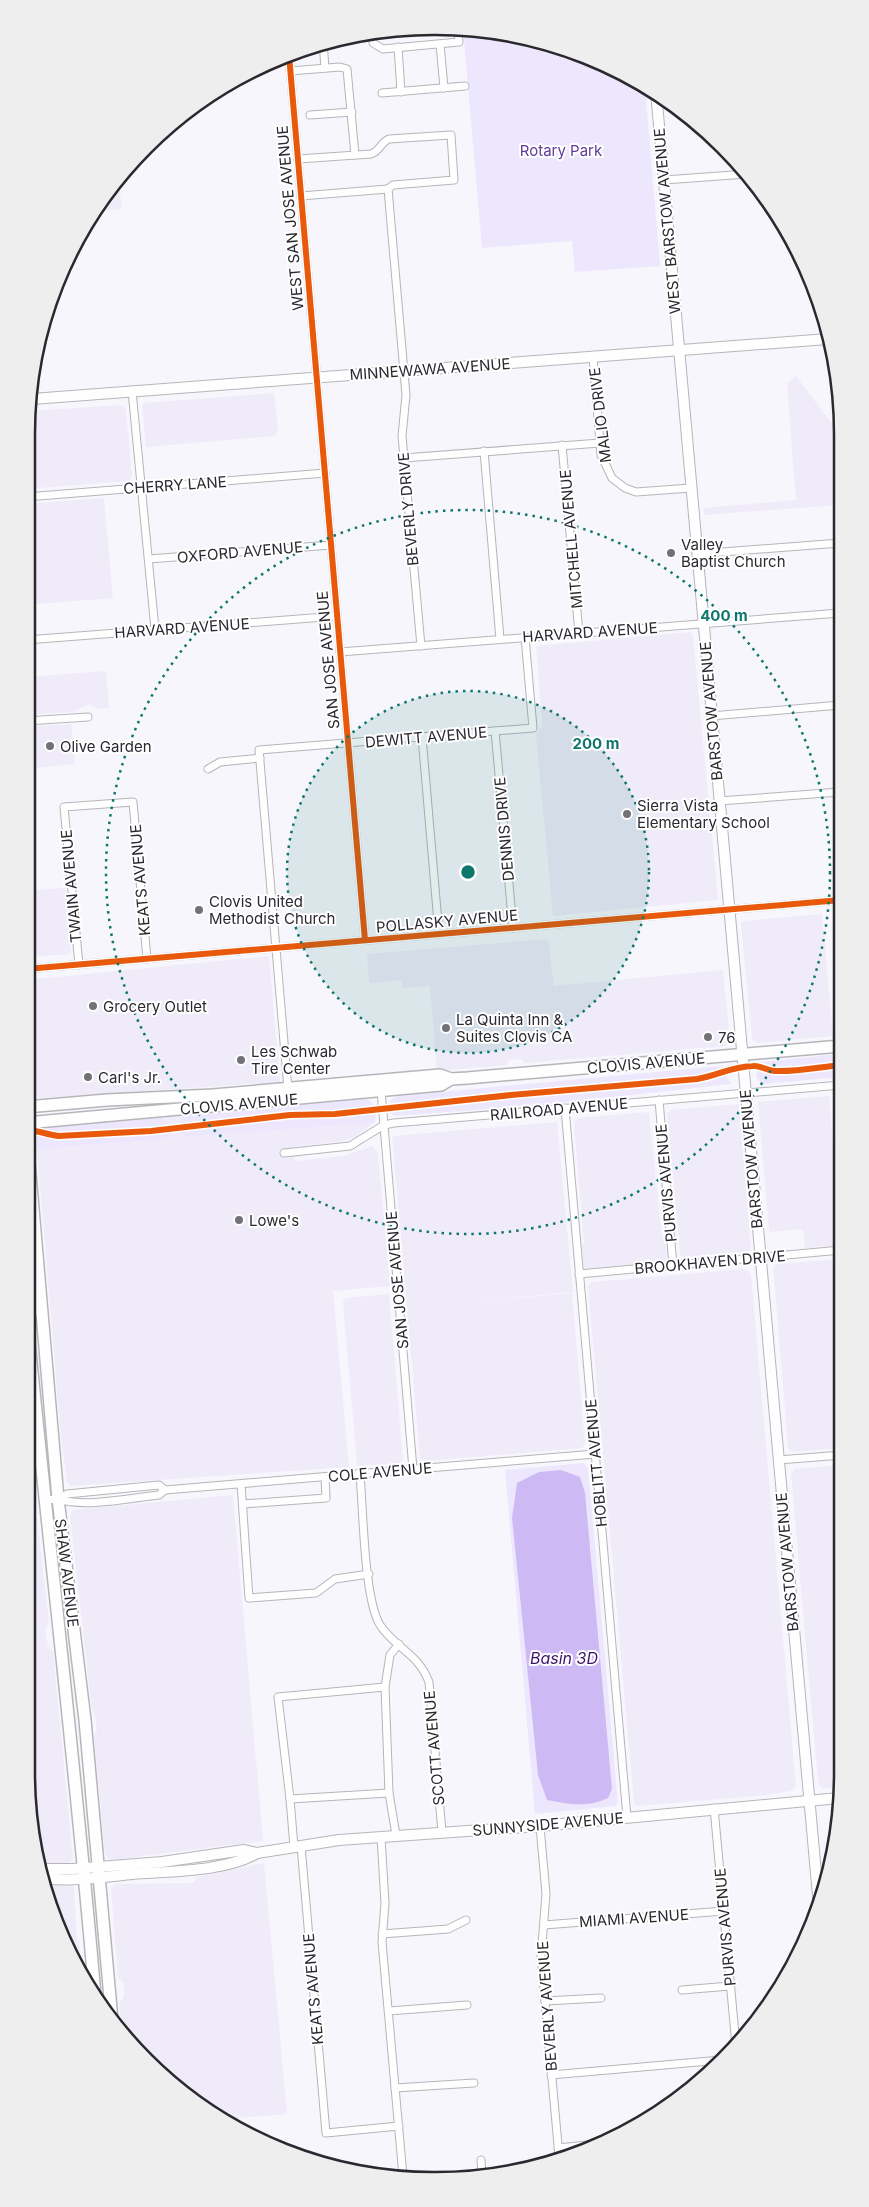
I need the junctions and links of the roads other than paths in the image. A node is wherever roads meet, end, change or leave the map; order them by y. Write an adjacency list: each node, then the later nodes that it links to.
1 (459, 36): 3 (street)
2 (373, 40): 4 (street)
3 (440, 44): 4 (street); 10 (street)
4 (398, 47): 11 (street)
5 (324, 51): 7 (street)
6 (289, 62): 8 (street, WEST SAN JOSE AVENUE)
7 (325, 68): 8 (street); 14 (street)
8 (290, 71): 17 (street, WEST SAN JOSE AVENUE)
9 (465, 86): 10 (street)
10 (444, 88): 11 (street)
11 (401, 92): 12 (street)
12 (382, 93)
13 (657, 103): 19 (main road, WEST BARSTOW AVENUE)
14 (352, 112): 15 (street); 16 (street)
15 (310, 115)
16 (355, 155): 17 (street); 20 (street)
17 (298, 160): 21 (street, WEST SAN JOSE AVENUE)
18 (738, 175): 19 (street)
19 (664, 180): 23 (main road, WEST BARSTOW AVENUE)
20 (388, 189): 21 (street); 25 (street, BEVERLY DRIVE)
21 (301, 196): 26 (street, WEST SAN JOSE AVENUE)
22 (822, 339): 23 (main road, MINNEWAWA AVENUE)
23 (678, 350): 24 (main road, MINNEWAWA AVENUE); 35 (main road, BARSTOW AVENUE)
24 (593, 357): 25 (main road, MINNEWAWA AVENUE); 29 (street, MALIO DRIVE)
25 (404, 372): 26 (main road, MINNEWAWA AVENUE); 32 (street, BEVERLY DRIVE)
26 (317, 378): 27 (main road, MINNEWAWA AVENUE); 33 (street, SAN JOSE AVENUE)
27 (132, 391): 28 (main road, MINNEWAWA AVENUE); 34 (street)
28 (37, 399)
29 (600, 442): 30 (street); 35 (street, MALIO DRIVE)
30 (562, 445): 31 (street); 45 (street, MITCHELL AVENUE)
31 (484, 451): 32 (street); 48 (street)
32 (404, 458): 49 (street, BEVERLY DRIVE)
33 (325, 473): 34 (street, CHERRY LANE); 38 (street, SAN JOSE AVENUE)
34 (142, 488): 36 (street, CHERRY LANE); 40 (street)
35 (691, 488): 39 (main road, BARSTOW AVENUE)
36 (35, 496)
37 (834, 543): 39 (street)
38 (331, 545): 40 (street, OXFORD AVENUE); 42 (street, SAN JOSE AVENUE)
39 (697, 554): 43 (main road, BARSTOW AVENUE)
40 (149, 559): 44 (street)
41 (834, 613): 43 (street, HARVARD AVENUE)
42 (337, 616): 44 (street, HARVARD AVENUE); 50 (street, SAN JOSE AVENUE)
43 (703, 624): 45 (street, HARVARD AVENUE); 52 (main road, BARSTOW AVENUE)
44 (155, 629): 47 (street, HARVARD AVENUE)
45 (579, 633): 46 (street, HARVARD AVENUE)
46 (525, 637): 48 (street, HARVARD AVENUE); 55 (street, DEWITT AVENUE)
47 (35, 639)
48 (500, 639): 49 (street, HARVARD AVENUE)
49 (421, 646): 50 (street, HARVARD AVENUE)
50 (340, 652): 57 (street, SAN JOSE AVENUE)
51 (834, 706): 52 (street)
52 (711, 716): 61 (main road, BARSTOW AVENUE)
53 (88, 717): 54 (street)
54 (35, 720)
55 (495, 731): 56 (street, DEWITT AVENUE); 65 (street, DENNIS DRIVE)
56 (422, 737): 57 (street, DEWITT AVENUE); 66 (street)
57 (348, 743): 58 (street, DEWITT AVENUE); 67 (street, SAN JOSE AVENUE)
58 (260, 754): 59 (street, DEWITT AVENUE); 68 (street)
59 (208, 769)
60 (834, 792): 61 (street)
61 (719, 801): 64 (main road, BARSTOW AVENUE)
62 (64, 807): 69 (street, KEATS AVENUE); 70 (street, TWAIN AVENUE)
63 (834, 901): 64 (street, POLLASKY AVENUE)
64 (729, 910): 65 (street, POLLASKY AVENUE); 73 (main road, BARSTOW AVENUE)
65 (513, 928): 66 (street, POLLASKY AVENUE)
66 (440, 934): 67 (street, POLLASKY AVENUE)
67 (365, 940): 68 (street, POLLASKY AVENUE)
68 (276, 948): 69 (street, POLLASKY AVENUE); 77 (street)
69 (147, 959): 70 (street, POLLASKY AVENUE)
70 (79, 964): 71 (street, POLLASKY AVENUE)
71 (35, 968)
72 (834, 1047): 73 (main road, CLOVIS AVENUE)
73 (743, 1054): 74 (main road, CLOVIS AVENUE); 78 (main road, BARSTOW AVENUE)
74 (451, 1079): 76 (main road, CLOVIS AVENUE); 76 (main road, CLOVIS AVENUE)
75 (834, 1085): 78 (street, RAILROAD AVENUE)
76 (378, 1086): 77 (main road, CLOVIS AVENUE); 81 (main road, CLOVIS AVENUE); 84 (street, SAN JOSE AVENUE)
77 (288, 1089): 80 (main road, CLOVIS AVENUE); 81 (main road)
78 (746, 1093): 79 (street, RAILROAD AVENUE); 88 (main road, BARSTOW AVENUE)
79 (659, 1100): 82 (street, RAILROAD AVENUE); 89 (street, PURVIS AVENUE)
80 (35, 1105)
81 (218, 1106): 83 (main road, CLOVIS AVENUE)
82 (565, 1108): 84 (street, RAILROAD AVENUE); 90 (street, HOBLITT AVENUE)
83 (35, 1124)
84 (384, 1125): 85 (street); 97 (street, SAN JOSE AVENUE)
85 (284, 1153)
86 (35, 1234): 92 (main road, SHAW AVENUE)
87 (834, 1251): 88 (street, BROOKHAVEN DRIVE)
88 (759, 1258): 89 (street, BROOKHAVEN DRIVE); 96 (main road, BARSTOW AVENUE)
89 (673, 1266): 90 (street, BROOKHAVEN DRIVE)
90 (579, 1274): 94 (street, HOBLITT AVENUE)
91 (35, 1324): 92 (main road)
92 (43, 1331): 101 (main road, SHAW AVENUE)
93 (35, 1406): 102 (main road, SHAW AVENUE)
94 (595, 1454): 97 (street, COLE AVENUE); 114 (street, HOBLITT AVENUE)
95 (834, 1456): 96 (street)
96 (778, 1460): 112 (main road, BARSTOW AVENUE)
97 (414, 1470): 98 (street, COLE AVENUE)
98 (360, 1474): 99 (street, COLE AVENUE); 104 (street, SCOTT AVENUE)
99 (326, 1477): 100 (street, COLE AVENUE); 103 (street)
100 (241, 1484): 101 (street, COLE AVENUE); 103 (street)
101 (58, 1499): 102 (street, COLE AVENUE); 108 (main road, SHAW AVENUE)
102 (44, 1500): 106 (main road, SHAW AVENUE)
103 (243, 1504): 104 (street)
104 (369, 1574): 105 (street, SCOTT AVENUE)
105 (399, 1644): 107 (street); 116 (street, SCOTT AVENUE)
106 (62, 1650): 108 (main road); 122 (main road, SHAW AVENUE)
107 (385, 1687): 109 (street); 111 (street, KEATS AVENUE)
108 (85, 1726): 121 (main road, SHAW AVENUE)
109 (390, 1793): 111 (street); 117 (street)
110 (833, 1798): 112 (main road, SUNNYSIDE AVENUE)
111 (290, 1799): 119 (street, KEATS AVENUE)
112 (809, 1800): 113 (main road, SUNNYSIDE AVENUE); 124 (main road, BARSTOW AVENUE)
113 (714, 1808): 114 (main road, SUNNYSIDE AVENUE); 125 (street, PURVIS AVENUE)
114 (627, 1817): 115 (main road, SUNNYSIDE AVENUE)
115 (540, 1826): 116 (main road, SUNNYSIDE AVENUE); 127 (street, BEVERLY AVENUE)
116 (442, 1832): 117 (main road, SUNNYSIDE AVENUE)
117 (396, 1835): 118 (main road, SUNNYSIDE AVENUE)
118 (381, 1836): 119 (main road, SUNNYSIDE AVENUE); 128 (street)
119 (297, 1846): 121 (main road, SUNNYSIDE AVENUE); 144 (street, KEATS AVENUE)
120 (48, 1870): 122 (main road)
121 (99, 1872): 122 (main road, SUNNYSIDE AVENUE); 137 (main road, SHAW AVENUE)
122 (84, 1873): 123 (main road); 129 (main road, SHAW AVENUE)
123 (49, 1877)
124 (817, 1887)
125 (724, 1911): 127 (street, MIAMI AVENUE); 131 (street, PURVIS AVENUE)
126 (466, 1920): 128 (street)
127 (544, 1925): 135 (street, BEVERLY AVENUE)
128 (382, 1934): 138 (street)
129 (91, 1946): 130 (main road, SHAW AVENUE); 133 (main road)
130 (94, 1980)
131 (730, 1986): 132 (street); 139 (street, PURVIS AVENUE)
132 (682, 1990)
133 (102, 1994)
134 (602, 1998): 135 (street)
135 (545, 2001): 141 (street, BEVERLY AVENUE)
136 (467, 2005): 138 (street)
137 (111, 2006)
138 (389, 2011): 143 (street)
139 (735, 2036)
140 (711, 2061): 141 (street)
141 (551, 2075): 146 (street, BEVERLY AVENUE)
142 (474, 2083): 143 (street)
143 (396, 2088): 144 (street)
144 (399, 2126): 150 (street)
145 (576, 2146): 146 (street)
146 (558, 2148): 147 (street, BEVERLY AVENUE)
147 (558, 2152)
148 (481, 2160): 149 (street)
149 (482, 2169)
150 (403, 2171)

